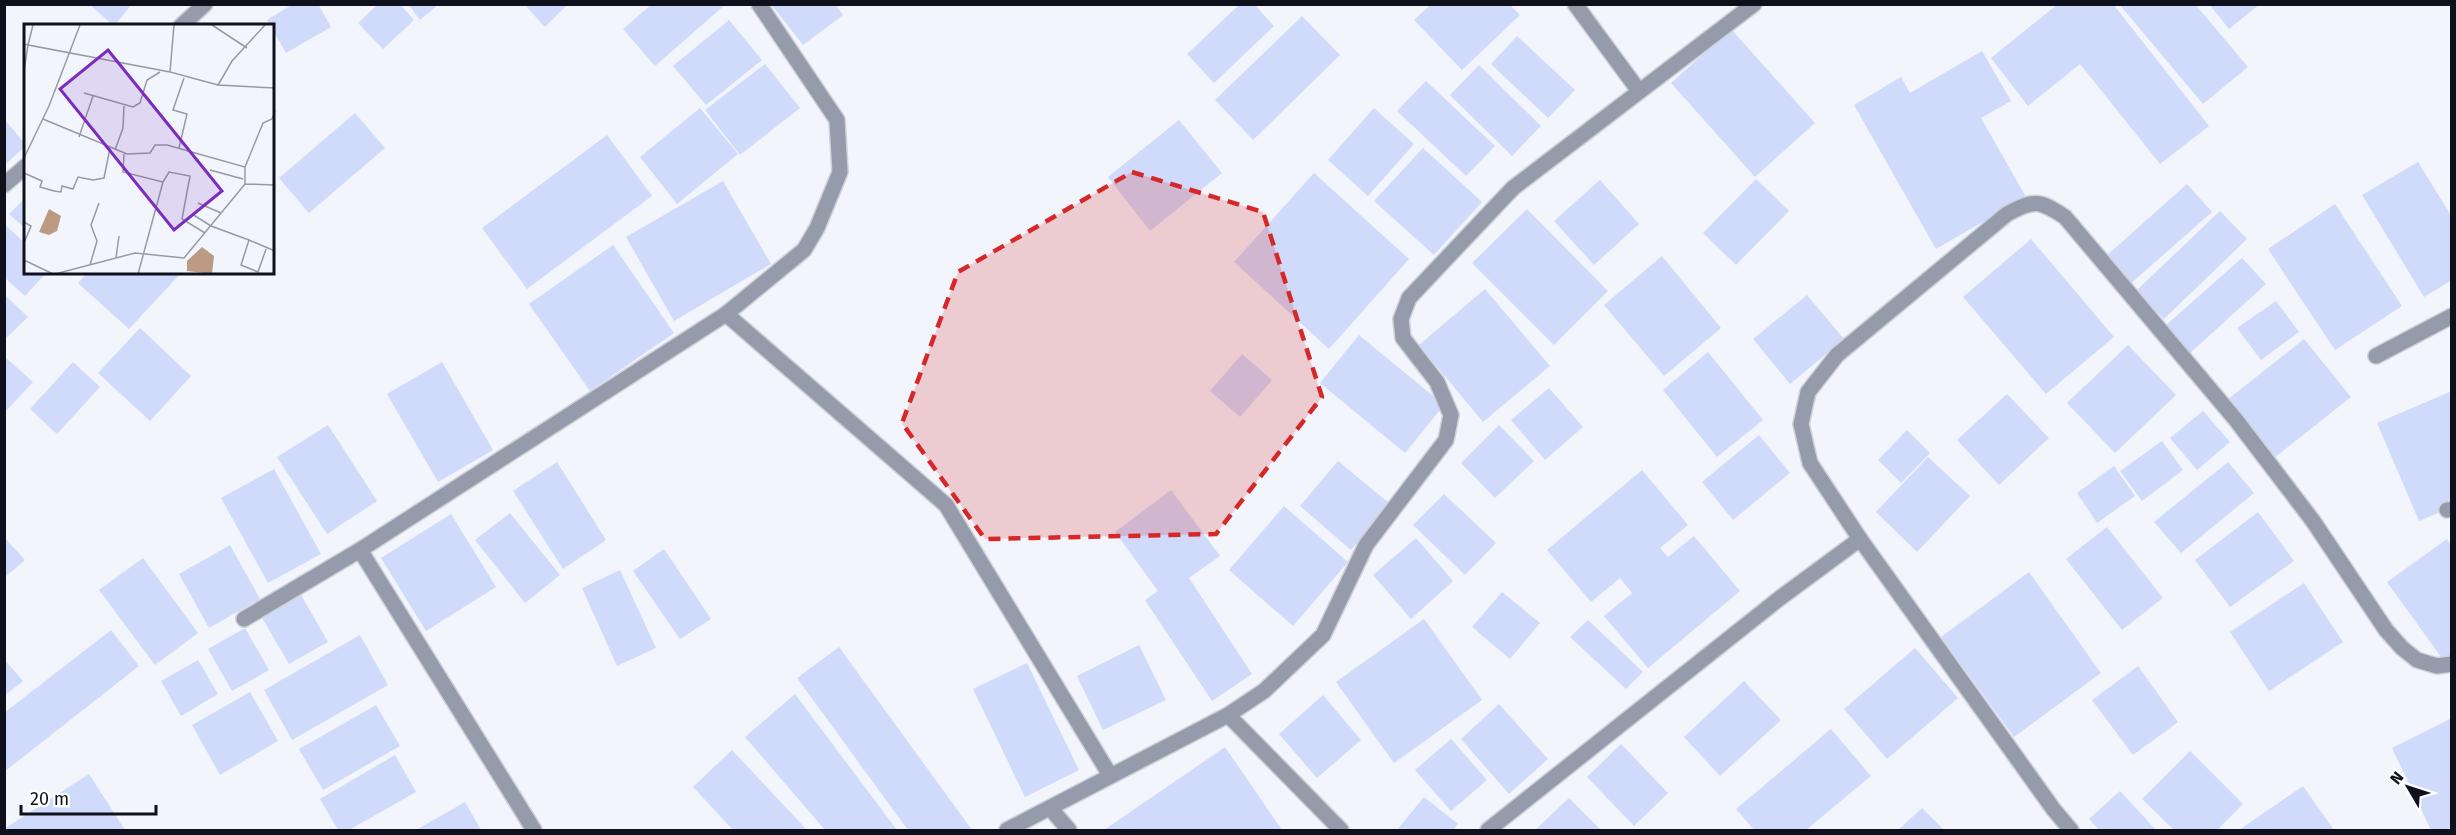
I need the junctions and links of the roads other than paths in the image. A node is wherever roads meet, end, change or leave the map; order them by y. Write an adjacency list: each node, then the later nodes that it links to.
1 (205, 4): 5 (street)
2 (759, 4): 9 (street)
3 (1575, 4): 6 (street)
4 (1754, 4): 6 (street)
5 (183, 24)
6 (1639, 92): 16 (street)
7 (24, 168): 8 (street)
8 (4, 185)
9 (726, 314): 13 (street); 17 (street)
10 (2451, 316): 11 (street)
11 (2376, 356)
12 (1860, 539): 15 (street); 23 (street); 24 (street)
13 (360, 550): 14 (street); 19 (street)
14 (244, 619)
15 (2451, 664)
16 (1228, 715): 17 (street); 22 (street)
17 (1110, 775): 18 (street)
18 (1050, 808): 20 (street); 21 (street)
19 (534, 831)
20 (1007, 831)
21 (1069, 831)
22 (1341, 831)
23 (1488, 831)
24 (2071, 831)

